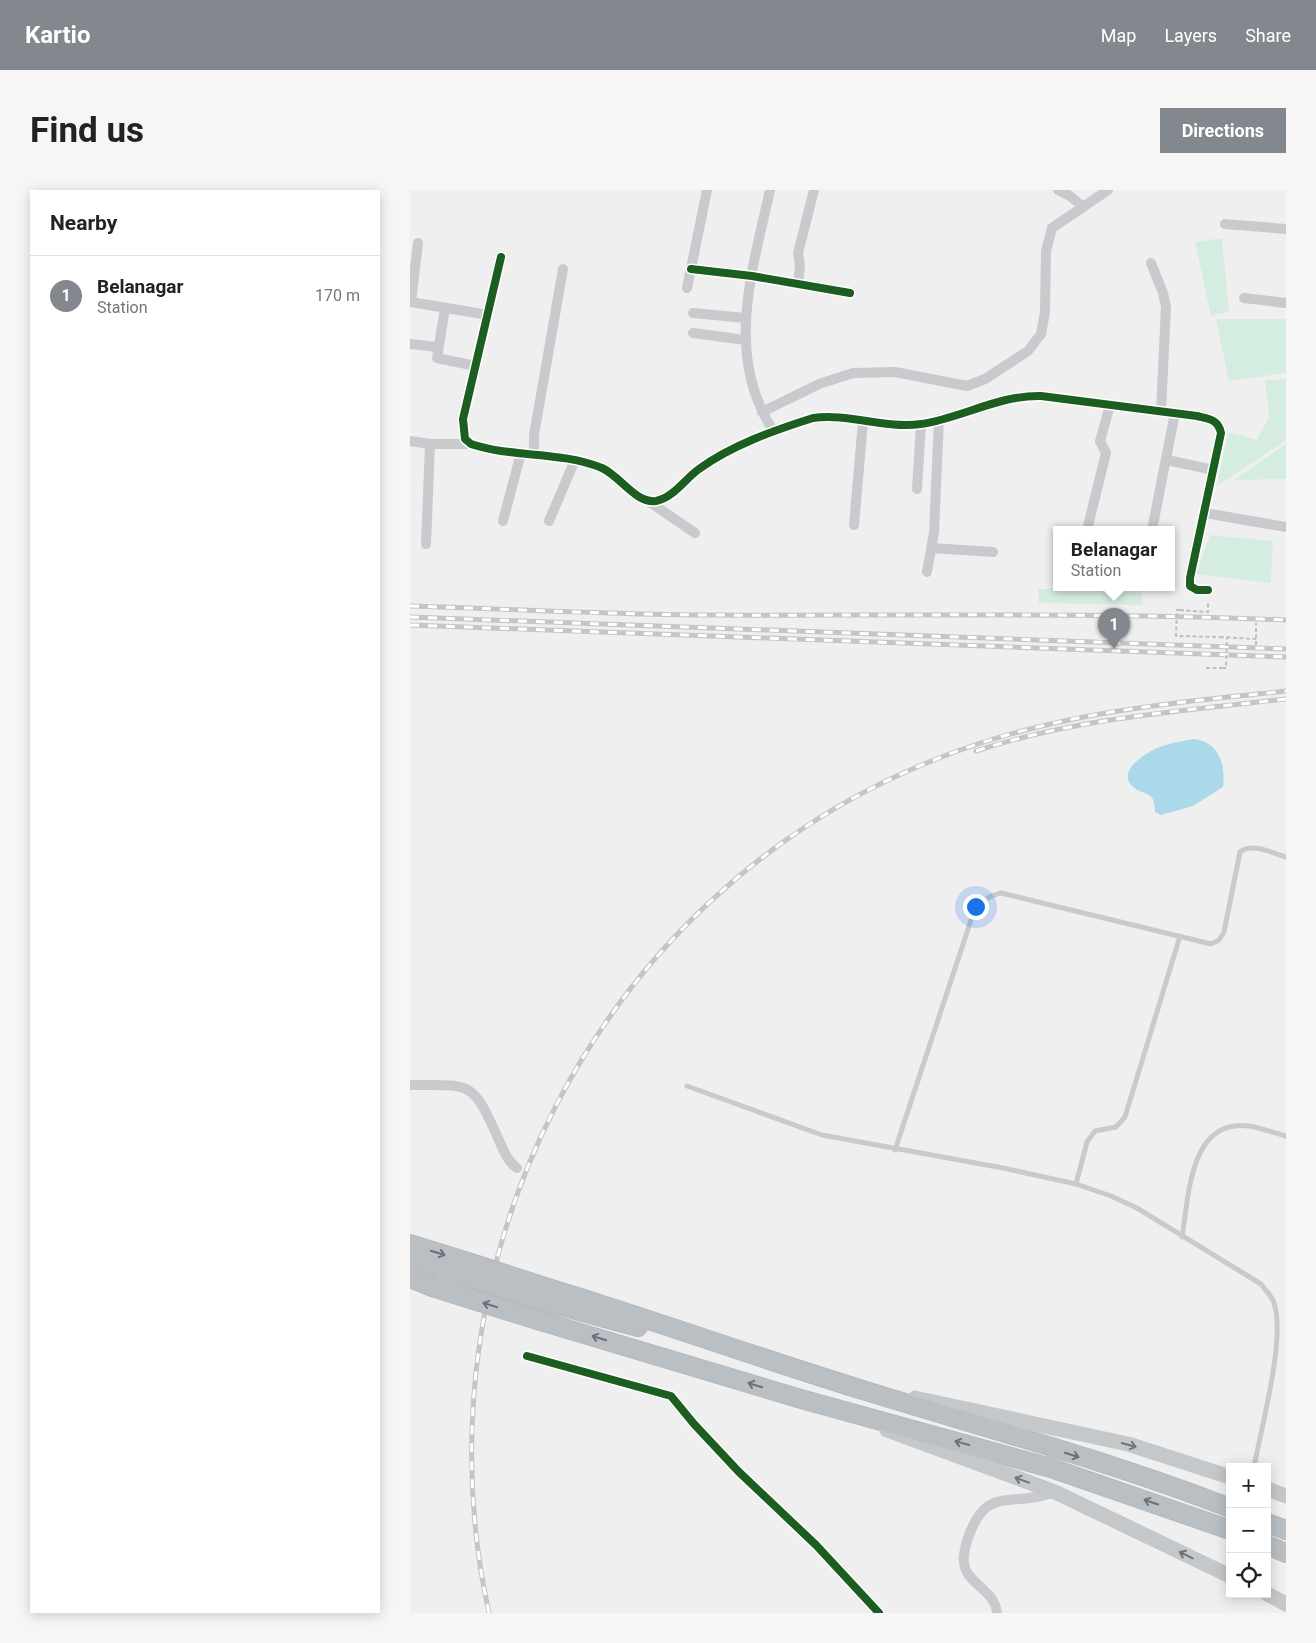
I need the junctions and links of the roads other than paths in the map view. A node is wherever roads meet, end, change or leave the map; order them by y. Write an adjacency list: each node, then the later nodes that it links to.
1 (706, 190): 13 (street)
2 (770, 190): 14 (street)
3 (814, 190): 15 (street)
4 (1058, 190): 6 (street)
5 (1108, 190): 6 (street)
6 (1082, 206): 34 (street)
7 (1225, 224): 8 (street)
8 (1286, 229)
9 (418, 243): 20 (street)
10 (501, 257): 22 (street)
11 (1151, 263): 30 (street)
12 (563, 269): 39 (street)
13 (691, 269): 14 (street); 16 (street)
14 (752, 276): 15 (street); 23 (street)
15 (798, 284): 17 (street)
16 (687, 288)
17 (850, 293)
18 (1244, 298): 19 (street)
19 (1286, 303)
20 (445, 308): 22 (street); 27 (street)
21 (692, 313): 23 (street)
22 (488, 315): 28 (street)
23 (745, 318): 25 (street)
24 (692, 333): 25 (street)
25 (745, 340): 34 (street)
26 (410, 344): 27 (street)
27 (437, 347): 28 (street)
28 (476, 366): 36 (street)
29 (1110, 405): 30 (street); 32 (street); 50 (street)
30 (1161, 412): 31 (street)
31 (1175, 414): 42 (street); 43 (street)
32 (939, 419): 35 (street); 55 (street)
33 (863, 422): 34 (street); 35 (street); 49 (street)
34 (769, 423): 45 (street)
35 (921, 424): 44 (street)
36 (467, 437): 38 (street); 40 (street)
37 (410, 441): 38 (street)
38 (430, 444): 54 (street)
39 (534, 451): 40 (street); 41 (street)
40 (521, 452): 47 (street)
41 (576, 460): 45 (street); 48 (street)
42 (1167, 460): 43 (street); 51 (street)
43 (1214, 470): 46 (street)
44 (917, 489)
45 (647, 500): 53 (street)
46 (1205, 513): 52 (street); 58 (street)
47 (504, 521)
48 (549, 521)
49 (854, 525)
50 (1088, 526)
51 (1153, 526)
52 (1286, 527)
53 (695, 533)
54 (426, 544)
55 (931, 548): 56 (street); 57 (street)
56 (993, 552)
57 (927, 572)
58 (1208, 590)
59 (1286, 857): 60 (lane)
60 (1180, 936): 64 (lane); 66 (lane)
61 (410, 1085): 65 (street)
62 (688, 1086): 64 (lane)
63 (1286, 1136): 67 (lane)
64 (895, 1150): 66 (lane)
65 (517, 1168)
66 (1076, 1184): 67 (lane)
67 (1182, 1237): 77 (lane)
68 (410, 1244): 70 (highway, one-way to 70)
69 (410, 1259): 70 (highway)
70 (463, 1268): 75 (highway, bridge)
71 (410, 1278): 73 (highway)
72 (410, 1282): 73 (highway)
73 (432, 1287): 76 (highway, one-way to 73, bridge)
74 (527, 1356): 91 (street)
75 (808, 1373): 78 (main road, one-way to 78); 82 (highway, one-way to 82)
76 (801, 1399): 80 (main road, one-way to 76); 84 (highway, one-way to 76)
77 (1255, 1463)
78 (1226, 1476)
79 (1271, 1491): 81 (main road)
80 (1055, 1492): 88 (main road, one-way to 80); 92 (street)
81 (1286, 1496)
82 (1226, 1507)
83 (1271, 1524): 85 (highway)
84 (1226, 1529)
85 (1286, 1530)
86 (1271, 1547): 87 (highway)
87 (1286, 1553)
88 (1226, 1574)
89 (1271, 1596): 90 (main road)
90 (1286, 1604)
91 (879, 1613)
92 (997, 1613)

